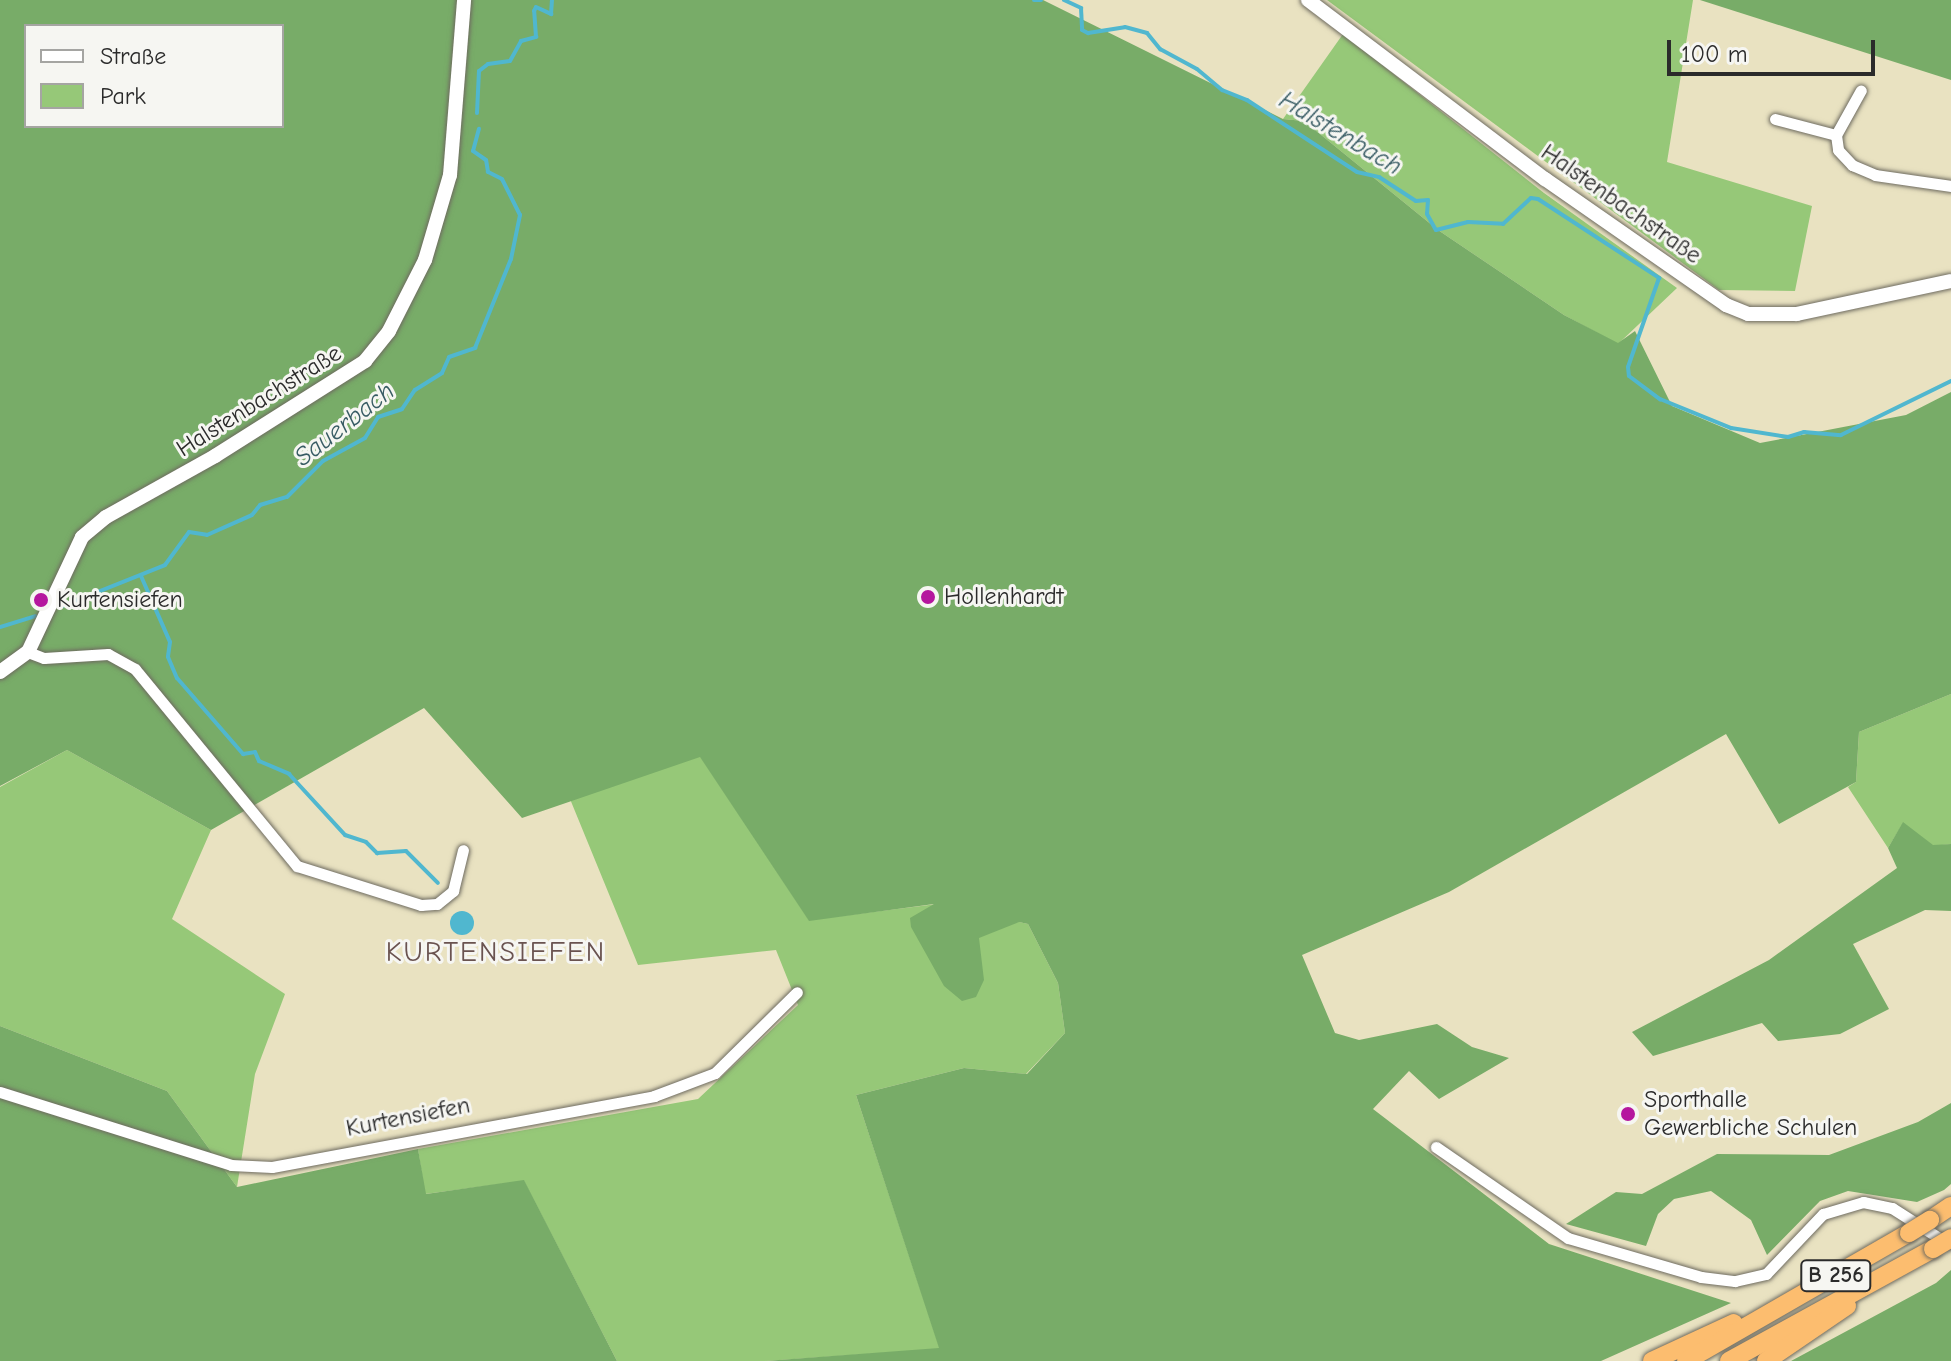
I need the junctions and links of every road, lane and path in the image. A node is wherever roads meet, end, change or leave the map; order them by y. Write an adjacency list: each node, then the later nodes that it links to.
1 (464, 0): 8 (street, Halstenbachstraße)
2 (1308, 0): 7 (street, Halstenbachstraße)
3 (1861, 90): 5 (street)
4 (1775, 119): 5 (street)
5 (1836, 135): 6 (street)
6 (1951, 186)
7 (1951, 281)
8 (28, 652): 9 (street); 10 (street)
9 (0, 672)
10 (463, 850)
11 (797, 992): 12 (street, Kurtensiefen)
12 (0, 1092)
13 (1436, 1147): 16 (street)
14 (1951, 1206): 18 (highway, B 256, bridge)
15 (1951, 1238): 16 (highway, B 256, bridge)
16 (1942, 1247): 17 (highway, B 256)
17 (1862, 1289): 21 (highway, B 256); 22 (highway, B 256)
18 (1764, 1319): 19 (highway, B 256); 20 (highway, B 256)
19 (1652, 1361)
20 (1686, 1361)
21 (1729, 1361)
22 (1766, 1361)

